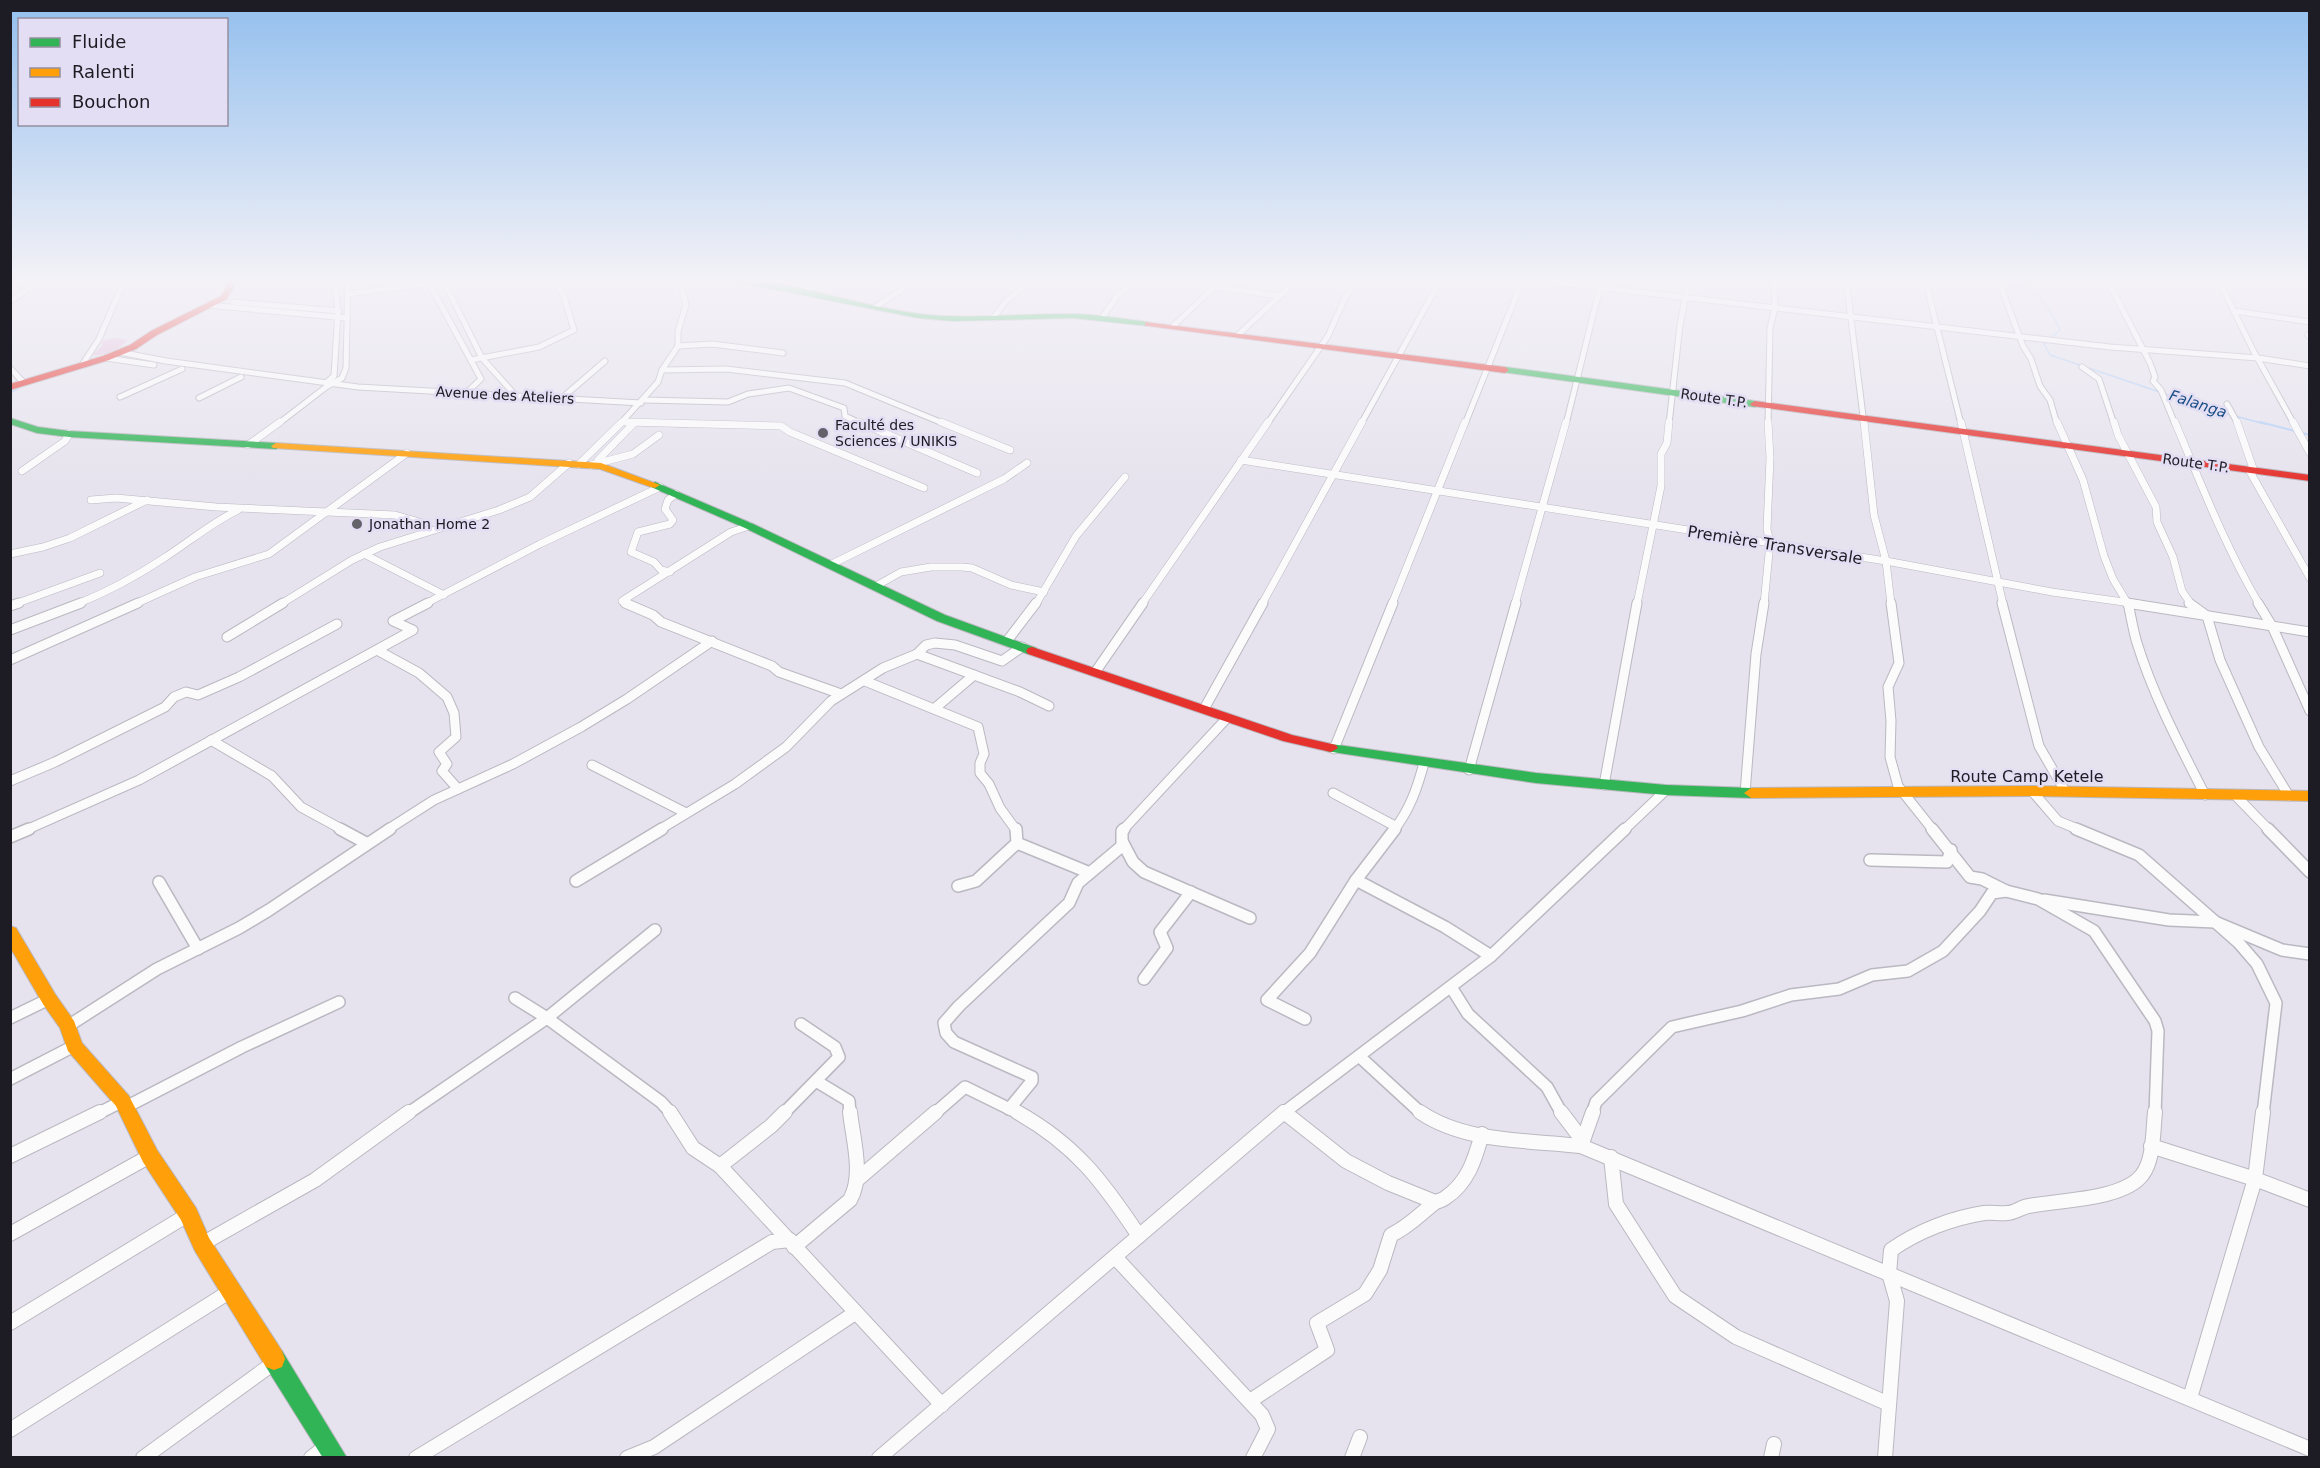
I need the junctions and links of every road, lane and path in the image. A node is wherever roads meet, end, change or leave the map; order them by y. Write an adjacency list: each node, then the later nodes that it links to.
1 (93, 348): 30 (street)
2 (132, 348): 24 (main road)
3 (335, 348): 40 (street)
4 (346, 348): 40 (street)
5 (464, 348): 28 (street)
6 (477, 348): 26 (street)
7 (534, 348): 26 (street)
8 (677, 348): 36 (street)
9 (734, 348): 23 (street)
10 (1319, 348): 63 (street)
11 (1339, 348): 25 (main road, Route T.P.)
12 (1403, 348): 25 (street)
13 (1496, 348): 32 (street)
14 (1586, 348): 38 (street)
15 (1677, 348): 41 (street)
16 (1769, 348): 49 (street)
17 (1855, 348): 50 (street)
18 (1941, 348): 54 (street)
19 (2025, 348): 58 (street)
20 (2128, 348): 22 (street)
21 (2253, 348): 27 (street)
22 (2141, 349): 27 (street); 64 (street)
23 (783, 353)
24 (113, 355): 30 (main road); 35 (street); 40 (street)
25 (1398, 356): 32 (main road, Route T.P.); 70 (street)
26 (482, 358): 28 (street); 43 (street)
27 (2258, 358): 31 (street); 61 (street)
28 (471, 360): 42 (street)
29 (604, 361): 46 (street)
30 (82, 364): 39 (main road)
31 (2310, 366)
32 (1488, 367): 38 (main road, Route T.P.); 75 (street)
33 (2082, 367): 62 (street)
34 (10, 368): 39 (street)
35 (182, 369): 37 (street); 44 (street)
36 (662, 370): 47 (street); 59 (street)
37 (241, 377): 40 (street); 45 (street)
38 (1578, 379): 41 (main road, Route T.P.); 81 (street)
39 (17, 384)
40 (326, 386): 42 (street, Avenue des Ateliers); 57 (street)
41 (1672, 392): 49 (main road, Route T.P.); 85 (street)
42 (466, 393): 43 (street, Avenue des Ateliers)
43 (516, 396): 46 (street, Avenue des Ateliers)
44 (120, 397)
45 (199, 398)
46 (562, 398): 47 (street, Avenue des Ateliers)
47 (643, 401): 52 (street); 69 (street, Avenue des Ateliers)
48 (2227, 404): 67 (street)
49 (1767, 405): 50 (main road, Route T.P.); 87 (street)
50 (1863, 418): 54 (main road, Route T.P.); 90 (street)
51 (10, 421): 55 (main road, Route Camp Ketele)
52 (622, 422): 53 (street); 66 (street)
53 (634, 423): 66 (street); 74 (street)
54 (1962, 432): 58 (main road, Route T.P.); 95 (street)
55 (69, 434): 57 (main road, Route Camp Ketele); 68 (street)
56 (659, 435): 66 (street)
57 (248, 445): 60 (main road, Route Camp Ketele)
58 (2069, 447): 62 (main road, Route T.P.); 99 (street)
59 (1010, 450)
60 (407, 453): 66 (main road, Route Camp Ketele); 82 (street)
61 (2310, 453)
62 (2129, 454): 64 (main road, Route T.P.); 101 (street)
63 (1241, 460): 70 (street, Première Transversale); 113 (street)
64 (2191, 462): 67 (main road, Route T.P.); 103 (street)
65 (1027, 463): 91 (street)
66 (580, 464): 73 (main road, Route Camp Ketele); 86 (street)
67 (2251, 470): 72 (main road, Route T.P.); 94 (street)
68 (22, 471)
69 (977, 473)
70 (1333, 475): 75 (street, Première Transversale); 119 (street)
71 (1125, 477): 97 (street)
72 (2310, 477)
73 (660, 487): 76 (main road, Route Camp Ketele); 98 (street)
74 (924, 488)
75 (1437, 491): 81 (street, Première Transversale); 123 (street)
76 (676, 494): 84 (main road, Route Camp Ketele); 92 (street)
77 (91, 500): 78 (street)
78 (147, 500): 79 (street); 88 (street)
79 (216, 507): 80 (street); 83 (street)
80 (245, 508): 82 (street); 83 (street)
81 (1542, 508): 85 (street, Première Transversale); 126 (street)
82 (330, 511): 86 (street); 112 (street)
83 (221, 518): 104 (street)
84 (749, 526): 91 (main road, Route Camp Ketele); 92 (street)
85 (1651, 526): 87 (street, Première Transversale); 128 (street)
86 (424, 532): 89 (street)
87 (1770, 543): 90 (street, Première Transversale); 135 (street)
88 (10, 554)
89 (364, 554): 98 (street); 106 (street)
90 (1886, 561): 95 (street, Première Transversale); 132 (street)
91 (832, 564): 96 (main road, Route Camp Ketele)
92 (670, 572): 107 (street)
93 (100, 573): 100 (street)
94 (2310, 578)
95 (1996, 582): 99 (street, Première Transversale); 133 (street)
96 (876, 586): 97 (street); 108 (main road, Route Camp Ketele)
97 (1044, 592): 108 (street)
98 (444, 595): 110 (street)
99 (2128, 603): 101 (street, Première Transversale); 136 (street)
100 (10, 606)
101 (2202, 613): 103 (street, Première Transversale); 138 (street)
102 (338, 624): 127 (street)
103 (2272, 626): 105 (street, Première Transversale); 120 (street)
104 (10, 630)
105 (2310, 632)
106 (227, 637)
107 (712, 641): 116 (street); 129 (street)
108 (1007, 641): 109 (main road, Route Camp Ketele)
109 (1022, 647): 111 (street); 113 (main road, Route Camp Ketele)
110 (377, 650): 122 (street); 129 (street)
111 (916, 654): 114 (street); 115 (street)
112 (10, 660)
113 (1096, 671): 119 (main road, Route Camp Ketele)
114 (974, 675): 117 (street); 118 (street)
115 (866, 681): 116 (street); 118 (street)
116 (841, 694): 140 (street)
117 (1048, 706)
118 (934, 709): 144 (street)
119 (1204, 709): 121 (main road, Route Camp Ketele)
120 (2310, 711)
121 (1227, 718): 123 (main road, Route Camp Ketele); 145 (street)
122 (211, 740): 142 (street); 143 (street)
123 (1334, 749): 124 (main road, Route Camp Ketele)
124 (1424, 763): 126 (main road, Route Camp Ketele); 141 (street)
125 (592, 765): 140 (street)
126 (1469, 770): 128 (main road, Route Camp Ketele)
127 (10, 781)
128 (1604, 784): 130 (main road, Route Camp Ketele)
129 (458, 789): 143 (street)
130 (1666, 790): 135 (main road, Route Camp Ketele); 164 (street)
131 (2032, 791): 132 (main road, Route Camp Ketele); 133 (main road, Route Camp Ketele); 158 (street)
132 (1903, 792): 135 (main road, Route Camp Ketele); 146 (street)
133 (2065, 792): 136 (main road, Route Camp Ketele)
134 (1333, 793): 141 (street)
135 (1745, 793)
136 (2205, 795): 137 (main road, Route Camp Ketele)
137 (2235, 795): 138 (main road, Route Camp Ketele); 148 (street)
138 (2289, 796): 139 (main road, Route Camp Ketele)
139 (2310, 796)
140 (686, 813): 151 (street)
141 (1395, 826): 150 (street)
142 (10, 837)
143 (366, 843): 161 (street)
144 (1017, 843): 149 (street); 153 (street)
145 (1123, 843): 149 (street); 155 (street)
146 (1951, 850): 147 (street); 154 (street)
147 (1870, 860)
148 (2310, 872)
149 (1090, 873): 181 (street)
150 (1356, 880): 164 (street); 173 (street)
151 (576, 881)
152 (159, 882): 161 (street)
153 (958, 886)
154 (2006, 891): 156 (street); 184 (street)
155 (1191, 892): 157 (street); 166 (street)
156 (2038, 899): 158 (street); 185 (street)
157 (1250, 918)
158 (2215, 922): 163 (street); 191 (street)
159 (656, 930): 172 (street)
160 (10, 932): 162 (main road)
161 (198, 949): 175 (street)
162 (24, 953): 165 (street); 169 (main road)
163 (2310, 954)
164 (1491, 956): 167 (street)
165 (10, 959)
166 (1144, 979)
167 (1451, 987): 177 (street); 184 (street)
168 (515, 998): 172 (street)
169 (50, 999): 171 (street); 175 (main road)
170 (339, 1002): 180 (street)
171 (10, 1018)
172 (547, 1018): 189 (street); 197 (street)
173 (1305, 1019)
174 (801, 1024): 179 (street)
175 (69, 1026): 176 (main road)
176 (74, 1046): 178 (street); 180 (main road)
177 (1360, 1057): 182 (street); 183 (street)
178 (10, 1079)
179 (816, 1081): 189 (street); 190 (street)
180 (124, 1104): 186 (street); 187 (main road)
181 (1009, 1109): 190 (street); 196 (street)
182 (1284, 1112): 193 (street); 196 (street)
183 (1482, 1134): 184 (street); 193 (street)
184 (1582, 1143): 188 (street)
185 (2151, 1146): 191 (street); 200 (street)
186 (10, 1156)
187 (150, 1156): 194 (main road); 195 (street)
188 (1611, 1157): 200 (street); 207 (street)
189 (720, 1167): 198 (street)
190 (858, 1179): 198 (street)
191 (2254, 1179): 192 (street); 205 (street)
192 (2310, 1200)
193 (1435, 1202): 206 (street)
194 (189, 1214): 197 (main road); 203 (street)
195 (10, 1234)
196 (1140, 1236): 199 (street)
197 (202, 1244): 201 (main road)
198 (792, 1244): 202 (street); 215 (street)
199 (1115, 1257): 206 (street); 208 (street)
200 (1889, 1273): 205 (street); 207 (street)
201 (232, 1290): 204 (main road); 209 (street)
202 (855, 1313): 208 (street); 216 (street)
203 (10, 1323)
204 (277, 1361): 212 (main road); 213 (street)
205 (2190, 1398): 211 (street)
206 (1250, 1401): 218 (street)
207 (1889, 1404): 220 (street)
208 (942, 1405): 217 (street)
209 (10, 1430)
210 (1360, 1437): 219 (street)
211 (2310, 1449)
212 (332, 1451): 214 (street)
213 (143, 1458)
214 (310, 1458)
215 (416, 1458)
216 (627, 1458)
217 (879, 1458)
218 (1253, 1458)
219 (1352, 1458)
220 (1886, 1458)

